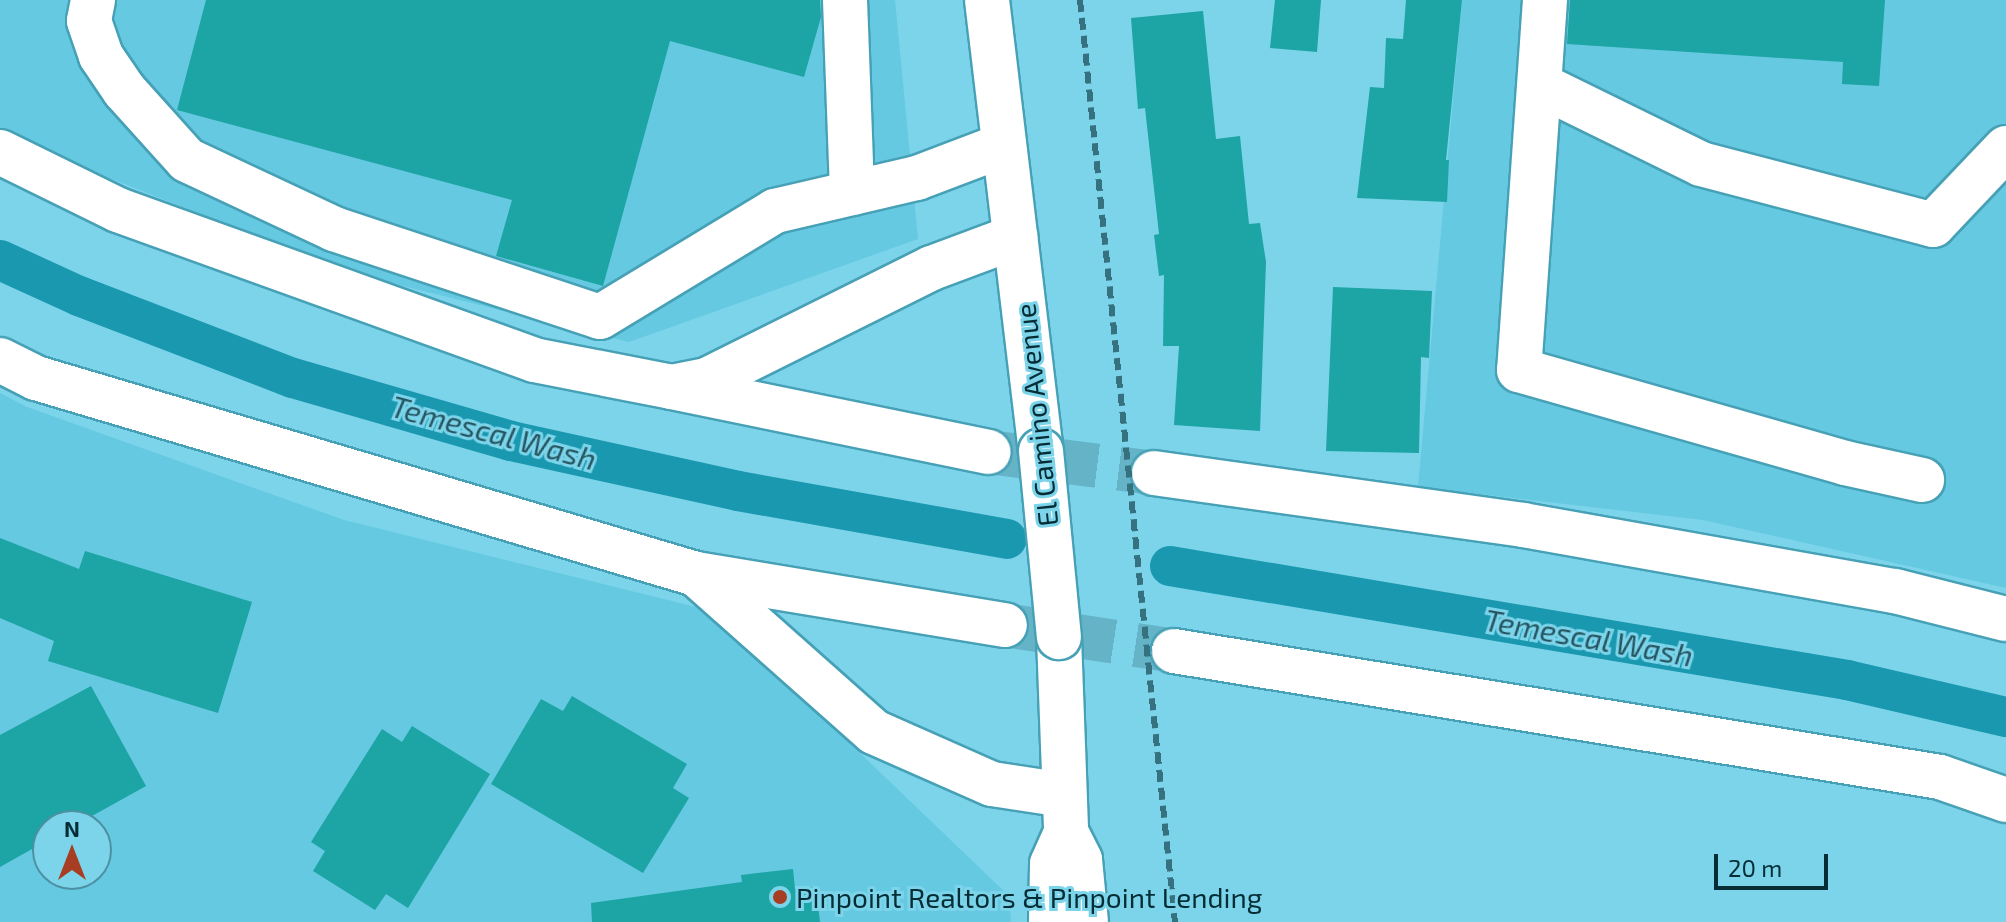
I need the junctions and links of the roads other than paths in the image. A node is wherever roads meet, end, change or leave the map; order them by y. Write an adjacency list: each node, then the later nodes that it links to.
1 (93, 0): 9 (street)
2 (845, 0): 9 (street)
3 (987, 0): 6 (street, El Camino Avenue)
4 (1545, 0): 5 (street)
5 (1540, 85): 7 (street); 15 (street)
6 (1004, 145): 9 (street); 10 (street, El Camino Avenue)
7 (2006, 148)
8 (0, 152): 12 (street)
9 (852, 193)
10 (1015, 237): 12 (street); 21 (street, El Camino Avenue, bridge)
11 (0, 360): 16 (street)
12 (671, 387): 13 (street)
13 (988, 452)
14 (1154, 473): 17 (street)
15 (1922, 480)
16 (696, 574): 18 (street); 21 (street)
17 (2006, 619)
18 (1005, 625)
19 (1174, 651): 20 (street)
20 (2006, 800)
21 (1065, 813): 22 (street, El Camino Avenue); 23 (street, El Camino Avenue)
22 (1051, 922)
23 (1086, 922)

